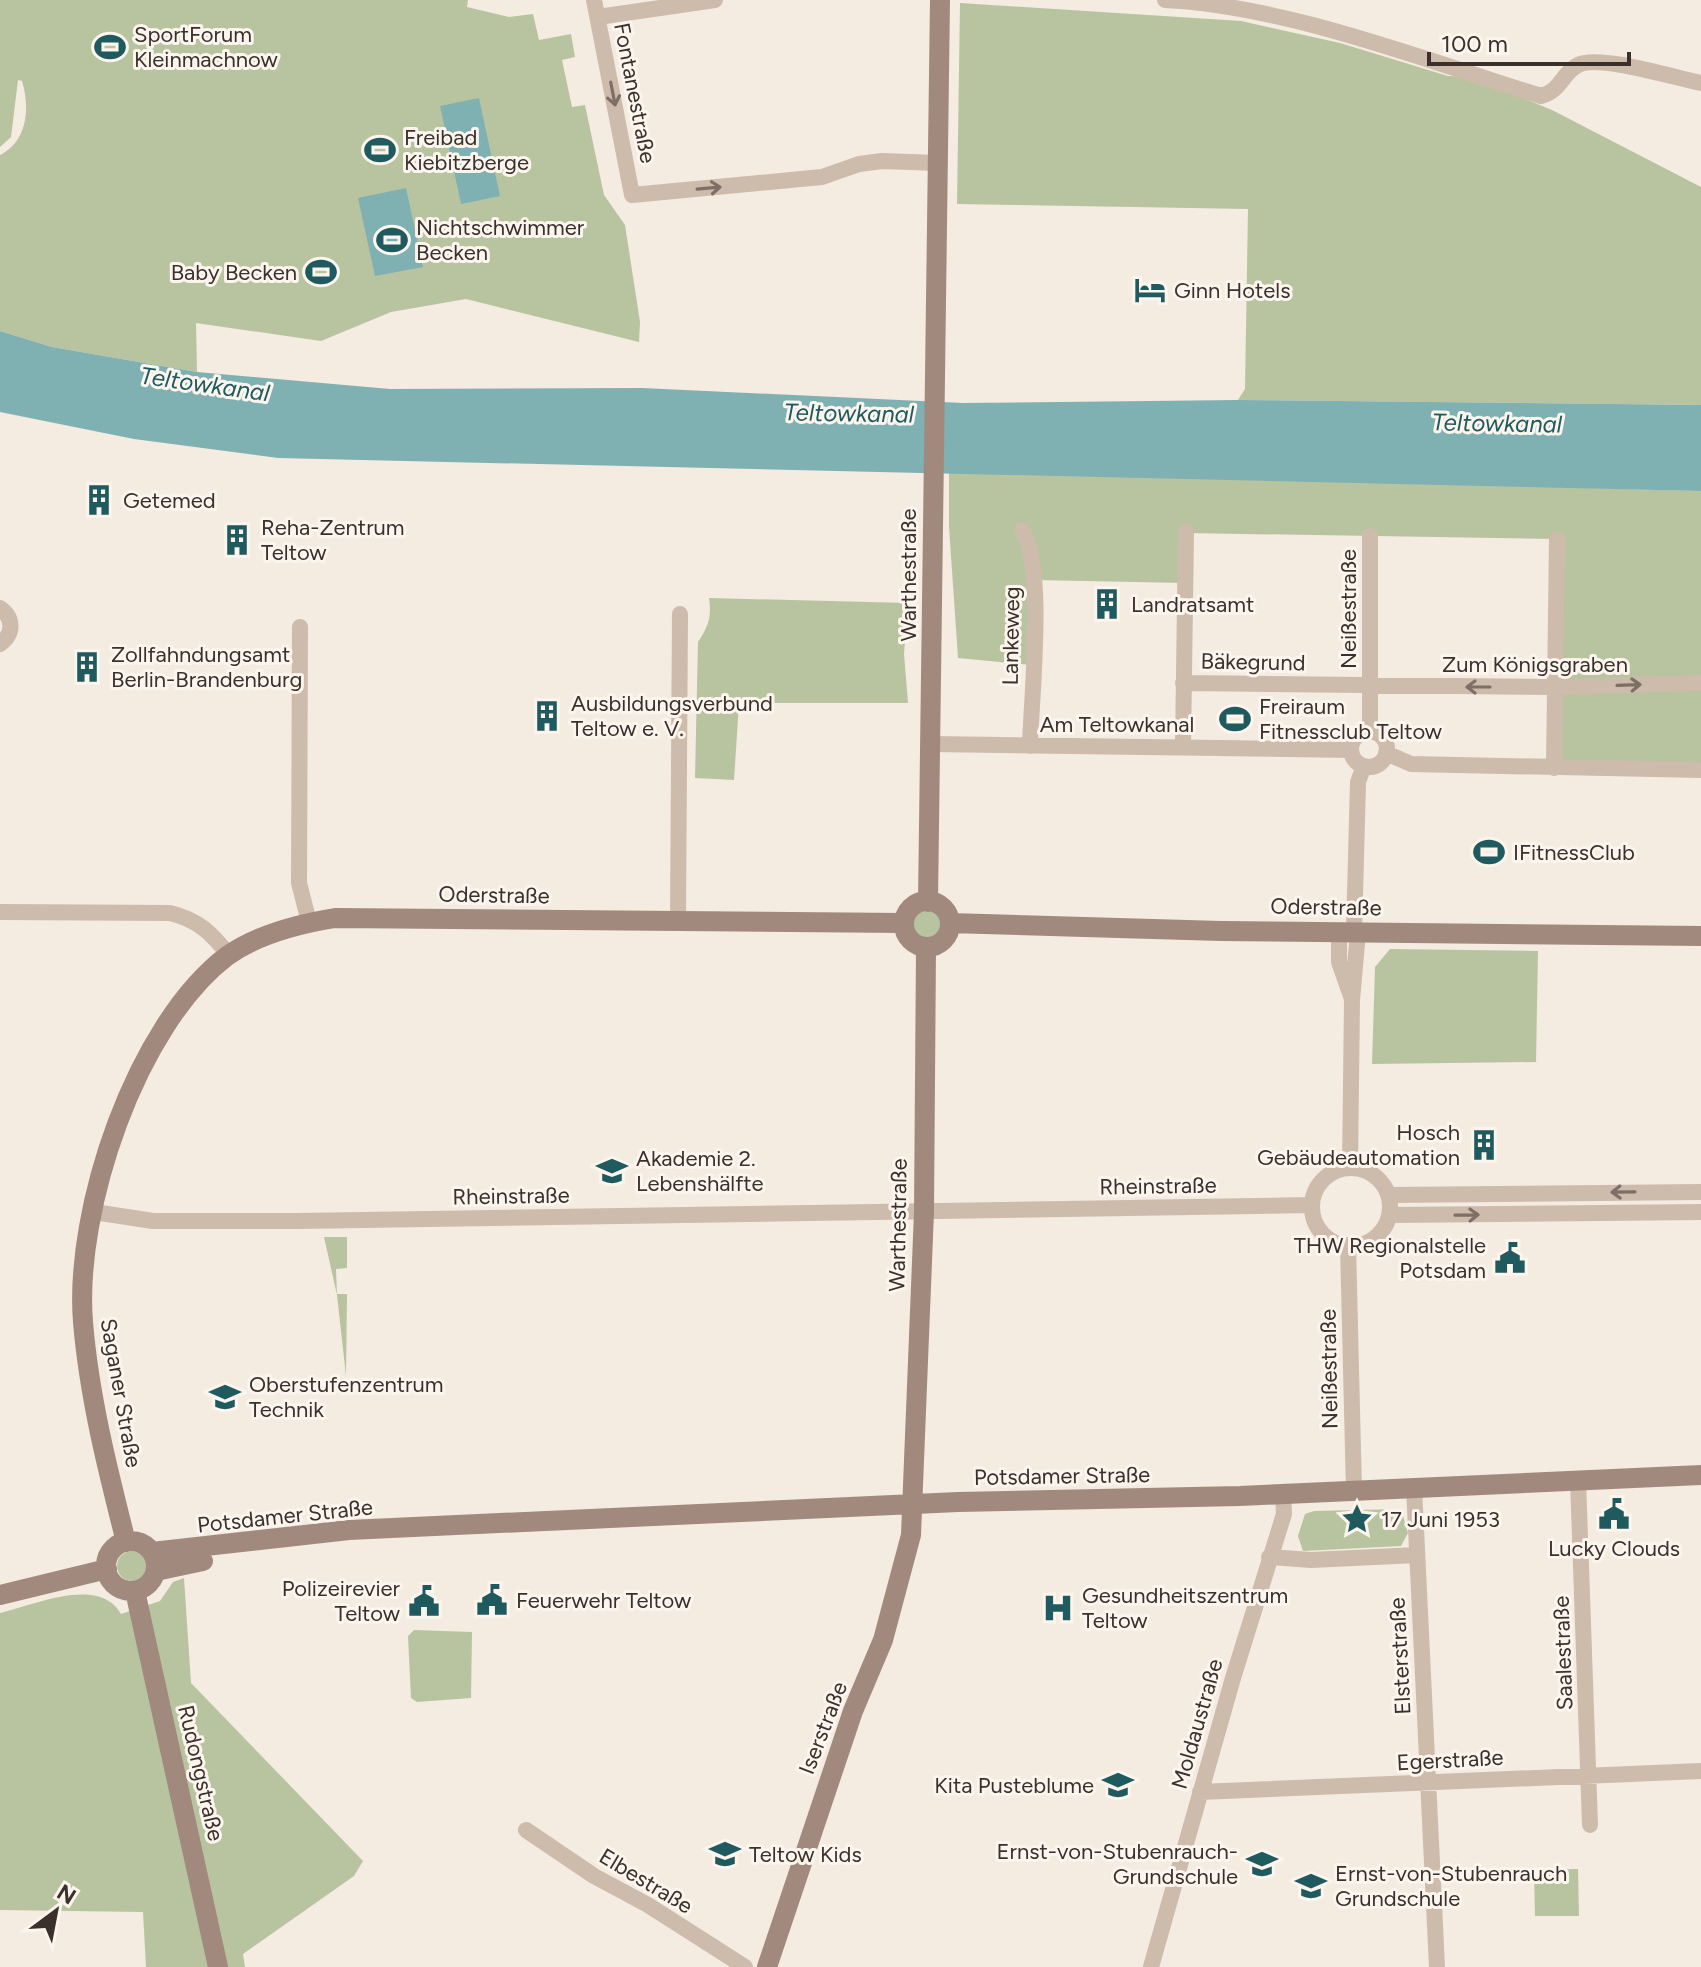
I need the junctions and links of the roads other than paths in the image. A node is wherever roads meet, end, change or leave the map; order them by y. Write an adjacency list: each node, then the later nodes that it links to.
1 (594, 0): 6 (street, Fontanestraße)
2 (715, 0): 6 (street)
3 (940, 0): 8 (street)
4 (1165, 0): 5 (street)
5 (1206, 1): 7 (street)
6 (598, 17): 8 (street, Fontanestraße, one-way to 8)
7 (1701, 83)
8 (938, 163): 22 (street, Warthestraße)
9 (1022, 530): 23 (street, Lankeweg)
10 (1186, 532): 17 (street, Bäkegrund)
11 (1370, 536): 19 (street, Neißestraße)
12 (1557, 539): 20 (street)
13 (0, 608): 16 (street)
14 (680, 614): 32 (street)
15 (300, 627): 33 (street)
16 (0, 644)
17 (1183, 683): 19 (street, Bäkegrund); 24 (street, Bäkegrund)
18 (1701, 683): 20 (street, Zum Königsgraben, one-way to 18)
19 (1370, 686): 20 (street, Zum Königsgraben, one-way to 19); 21 (street, Neißestraße)
20 (1556, 687): 28 (street)
21 (1370, 731): 25 (street); 26 (street)
22 (931, 744): 23 (street, Am Teltowkanal); 30 (street, Warthestraße)
23 (1030, 746): 24 (street, Am Teltowkanal)
24 (1183, 746): 25 (street, Am Teltowkanal)
25 (1351, 750): 27 (street)
26 (1386, 753): 27 (street); 28 (street)
27 (1364, 766): 36 (street)
28 (1554, 768): 29 (street)
29 (1701, 770)
30 (928, 902): 34 (street); 35 (street)
31 (0, 912): 39 (street)
32 (678, 920): 33 (street, Oderstraße); 34 (street, Oderstraße)
33 (309, 922): 39 (street, Oderstraße)
34 (904, 923): 38 (street)
35 (950, 923): 36 (street, Oderstraße); 38 (street)
36 (1351, 932): 37 (street, Oderstraße); 40 (street)
37 (1701, 936)
38 (926, 948): 46 (street, Warthestraße)
39 (229, 955): 45 (street, Saganer Straße)
40 (1350, 1168): 43 (street); 44 (street)
41 (1701, 1192): 42 (street, one-way to 42)
42 (1552, 1193): 43 (street); 48 (street)
43 (1388, 1195): 49 (street)
44 (1312, 1205): 46 (street, Rheinstraße); 50 (street)
45 (94, 1212): 46 (street, Rheinstraße); 57 (street, Saganer Straße)
46 (924, 1212): 56 (street, Warthestraße)
47 (1701, 1212): 48 (street)
48 (1553, 1214): 49 (street, one-way to 48)
49 (1389, 1215): 50 (street)
50 (1348, 1245): 54 (street, Neißestraße)
51 (1701, 1475): 52 (street, Potsdamer Straße)
52 (1578, 1480): 53 (street, Potsdamer Straße); 65 (street, Saalestraße)
53 (1414, 1487): 54 (street, Potsdamer Straße); 58 (street, Elsterstraße)
54 (1354, 1491): 55 (street, Potsdamer Straße)
55 (1283, 1494): 56 (street, Potsdamer Straße); 59 (street, Moldaustraße)
56 (915, 1505): 60 (street, Potsdamer Straße); 72 (street, Iserstraße)
57 (126, 1542): 60 (street, Potsdamer Straße); 61 (street)
58 (1417, 1555): 59 (street); 66 (street, Elsterstraße)
59 (1269, 1557): 67 (street, Moldaustraße)
60 (154, 1562): 62 (street)
61 (107, 1569): 62 (street); 63 (street)
62 (135, 1591): 70 (street, Rudongstraße)
63 (0, 1595)
64 (1701, 1771): 65 (street, Egerstraße)
65 (1589, 1775): 66 (street, Egerstraße); 68 (street, Saalestraße)
66 (1428, 1783): 67 (street, Egerstraße); 74 (street, Elsterstraße)
67 (1200, 1792): 73 (street, Moldaustraße)
68 (1590, 1825)
69 (526, 1830): 71 (street, Elbestraße)
70 (218, 1967)
71 (745, 1967)
72 (767, 1967)
73 (1151, 1967)
74 (1437, 1967)

